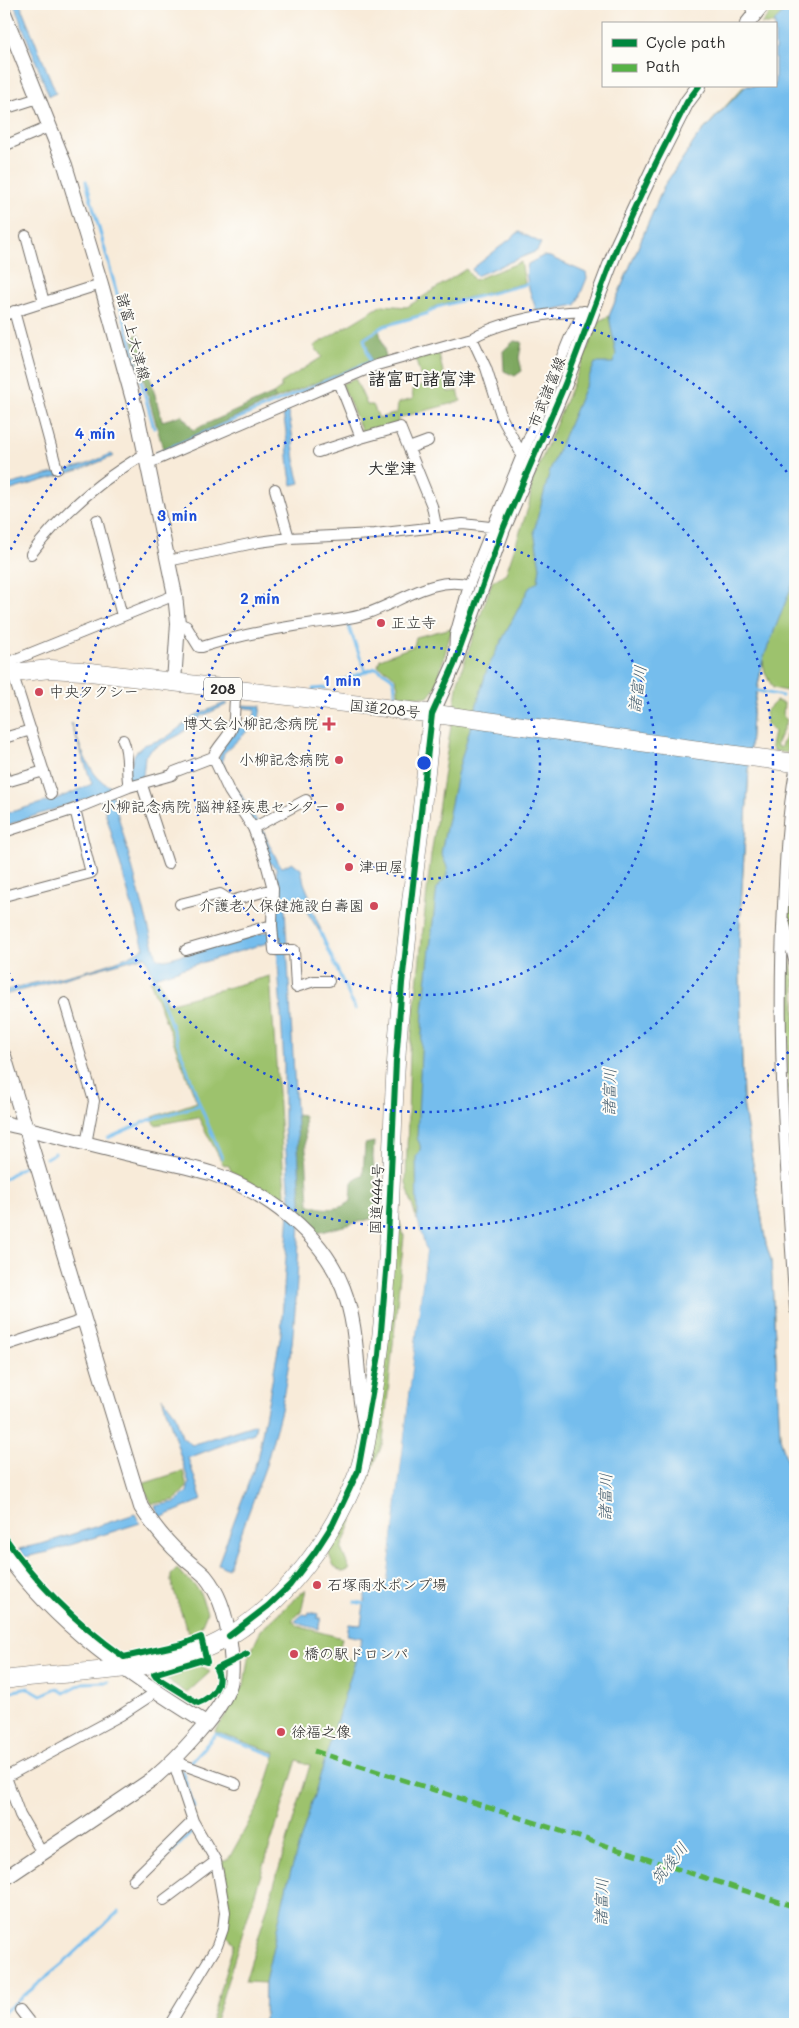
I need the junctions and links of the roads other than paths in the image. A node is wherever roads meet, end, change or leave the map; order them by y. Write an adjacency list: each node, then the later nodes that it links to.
1 (4, 13): 3 (street, 諸富上大津線)
2 (698, 88): 11 (street, 市武諸富線)
3 (38, 98): 4 (street); 5 (street, 諸富上大津線)
4 (4, 109)
5 (49, 127): 6 (street); 8 (street, 諸富上大津線)
6 (4, 146)
7 (26, 236): 9 (street)
8 (102, 284): 9 (street); 20 (street, 諸富上大津線)
9 (44, 302): 10 (street)
10 (14, 311): 12 (street); 21 (street)
11 (588, 312): 13 (street); 19 (street); 25 (street, 市武諸富線)
12 (4, 314)
13 (472, 338): 14 (street); 19 (street)
14 (339, 382): 15 (street); 20 (street)
15 (361, 438): 17 (street); 18 (street)
16 (428, 441): 17 (street)
17 (409, 448): 24 (street)
18 (318, 452)
19 (522, 455): 25 (street)
20 (146, 459): 27 (street); 28 (street, 諸富上大津線)
21 (57, 469)
22 (275, 489): 26 (street)
23 (97, 520): 31 (street)
24 (436, 526): 25 (street); 26 (street)
25 (499, 528): 29 (street); 33 (street, 市武諸富線)
26 (289, 538): 28 (street)
27 (31, 554)
28 (168, 561): 30 (street, 諸富上大津線)
29 (469, 585): 32 (street); 33 (street)
30 (176, 595): 31 (street); 32 (street, 諸富上大津線)
31 (122, 616): 34 (street)
32 (178, 623): 35 (street, 諸富上大津線)
33 (454, 665): 37 (street, 市武諸富線)
34 (7, 670): 35 (highway, 国道208号 / 208); 38 (street)
35 (174, 682): 36 (highway, 国道208号 / 208)
36 (237, 691): 37 (highway, 国道208号 / 208); 41 (street)
37 (437, 715): 42 (highway, 国道208号 / 208); 69 (highway, 国道444号)
38 (31, 730): 39 (street); 43 (street)
39 (4, 738)
40 (123, 740): 46 (street)
41 (213, 757): 45 (street); 50 (street)
42 (792, 765): 56 (street)
43 (44, 771): 44 (street); 47 (street)
44 (4, 775)
45 (142, 785): 46 (street); 52 (street)
46 (129, 787): 49 (street)
47 (51, 794)
48 (306, 800): 50 (street)
49 (75, 809): 51 (street); 54 (street)
50 (257, 826): 53 (street)
51 (4, 832)
52 (168, 864)
53 (273, 889): 55 (street); 57 (street)
54 (4, 894)
55 (180, 904)
56 (782, 918): 59 (street); 66 (street)
57 (272, 925): 58 (street); 60 (street)
58 (186, 950)
59 (795, 964)
60 (329, 981)
61 (65, 1003): 65 (street)
62 (4, 1056): 64 (street)
63 (4, 1124): 64 (street)
64 (26, 1129): 65 (street); 67 (street)
65 (86, 1144): 69 (street)
66 (795, 1310)
67 (83, 1320): 68 (street); 71 (street)
68 (4, 1346)
69 (367, 1432): 71 (highway, 国道444号)
70 (4, 1552): 72 (street)
71 (229, 1636): 72 (highway, 国道444号); 75 (street)
72 (123, 1668): 73 (highway, 国道444号); 74 (street)
73 (4, 1680)
74 (156, 1689): 75 (street); 77 (street)
75 (206, 1723): 76 (street)
76 (173, 1762): 78 (street); 79 (street); 80 (street)
77 (5, 1778): 80 (street)
78 (236, 1784)
79 (193, 1821): 81 (street); 83 (street)
80 (42, 1853): 82 (street)
81 (216, 1861): 84 (street); 87 (street)
82 (4, 1878)
83 (133, 1880)
84 (164, 1900)
85 (20, 2010): 86 (street)
86 (31, 2024)
87 (172, 2024)

